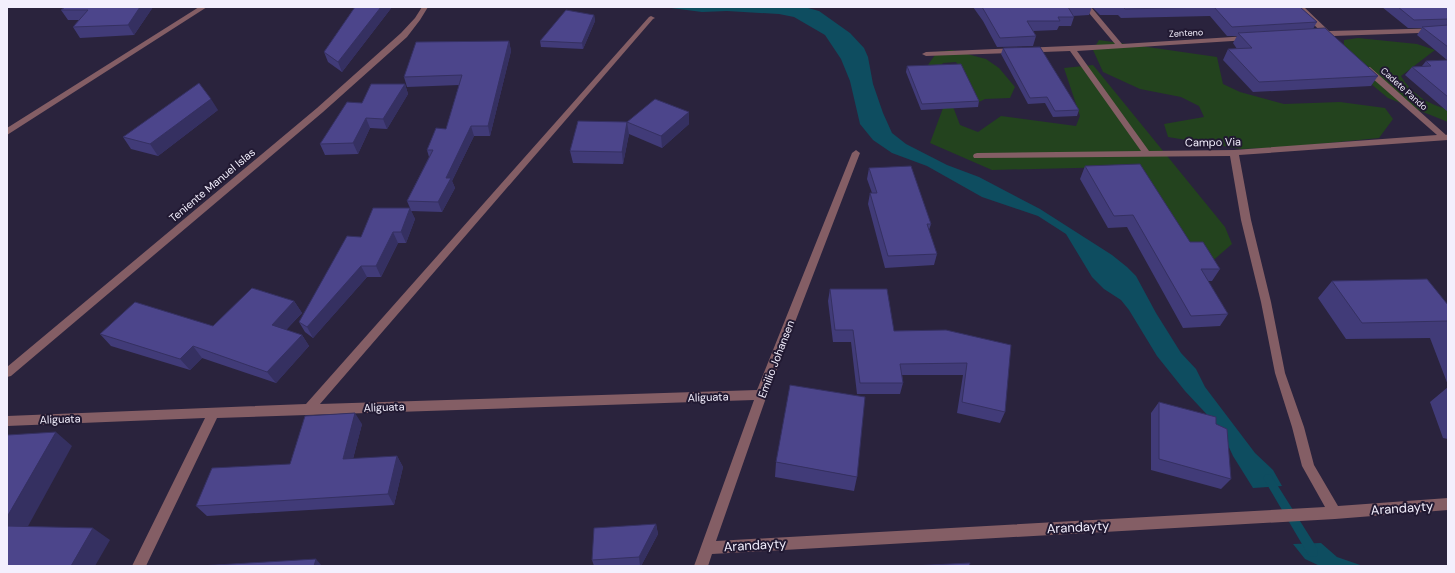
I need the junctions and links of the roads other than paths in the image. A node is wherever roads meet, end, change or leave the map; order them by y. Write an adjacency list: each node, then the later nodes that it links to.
1 (204, 7): 15 (street)
2 (425, 7): 21 (street, Teniente Manuel Islas)
3 (1087, 7): 11 (street)
4 (1300, 7): 7 (street)
5 (651, 18): 23 (street)
6 (1448, 30): 7 (street)
7 (1327, 34): 8 (street); 10 (street)
8 (1311, 35)
9 (1255, 38): 11 (street, Zenteno)
10 (1339, 44)
11 (1120, 46): 12 (street, Zenteno)
12 (1072, 49): 13 (street, Zenteno); 19 (street)
13 (926, 54)
14 (1362, 65): 16 (street, Cadete Pando)
15 (7, 132)
16 (1446, 137): 18 (street, Campo Via)
17 (856, 153): 22 (street, Emilio Johansen)
18 (1234, 153): 19 (street, Campo Via); 27 (street)
19 (1147, 154): 20 (street, Campo Via)
20 (977, 156)
21 (7, 373)
22 (761, 395): 23 (street, Aliguata); 28 (street, Emilio Johansen)
23 (309, 409): 24 (street, Aliguata)
24 (213, 413): 25 (street, Aliguata); 29 (street)
25 (7, 421)
26 (1448, 504): 27 (street, Arandayty)
27 (1335, 513): 28 (street, Arandayty)
28 (708, 548): 30 (street, Emilio Johansen)
29 (139, 566)
30 (701, 566)

